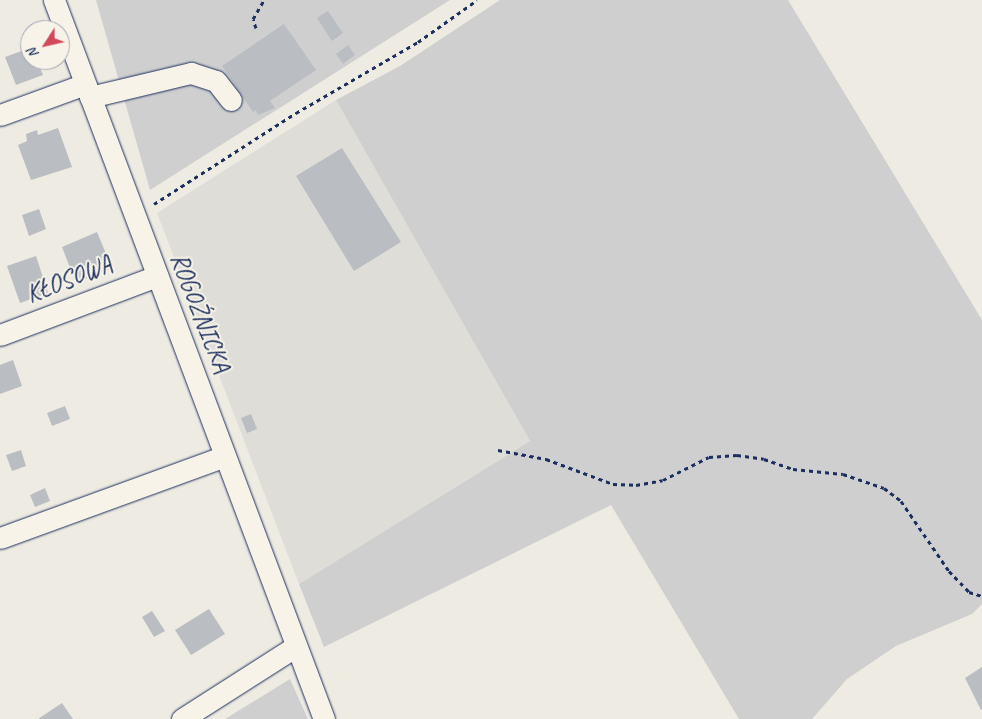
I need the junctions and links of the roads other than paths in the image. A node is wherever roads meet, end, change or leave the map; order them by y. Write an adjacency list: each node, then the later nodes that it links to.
1 (54, 0): 2 (street, ROGOŹNICKA)
2 (87, 90): 3 (street); 4 (street); 5 (street, ROGOŹNICKA)
3 (231, 100)
4 (0, 115)
5 (157, 276): 6 (street, KŁOSOWA); 7 (street, ROGOŹNICKA)
6 (0, 335)
7 (225, 456): 8 (street); 9 (street, ROGOŹNICKA)
8 (0, 538)
9 (296, 646): 10 (street); 11 (street, ROGOŹNICKA)
10 (182, 719)
11 (324, 719)

